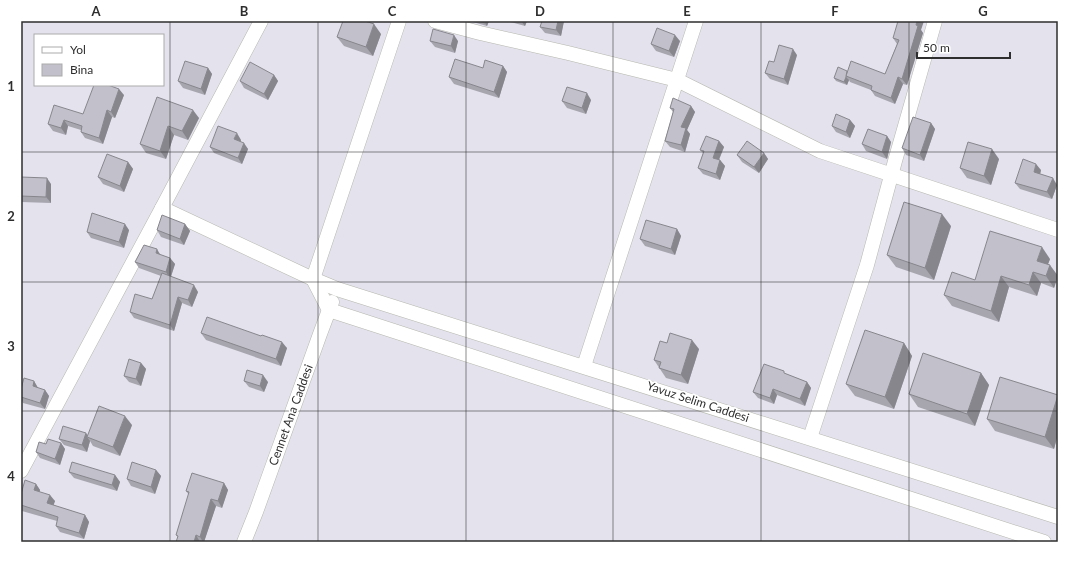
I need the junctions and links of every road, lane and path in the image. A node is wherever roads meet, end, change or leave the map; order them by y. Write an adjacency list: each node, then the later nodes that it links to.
1 (260, 21): 8 (street)
2 (399, 21): 10 (street)
3 (435, 21): 6 (street)
4 (696, 21): 6 (street)
5 (935, 21): 7 (street)
6 (677, 80): 7 (street); 13 (street)
7 (892, 175): 9 (street); 14 (street)
8 (162, 208): 10 (street, Yavuz Selim Caddesi); 15 (street)
9 (1058, 230)
10 (313, 279): 11 (street, Yavuz Selim Caddesi); 12 (street)
11 (337, 288): 12 (street, Cennet Ana Caddesi); 13 (street, Yavuz Selim Caddesi)
12 (329, 310): 17 (street, Cennet Ana Caddesi); 18 (street)
13 (584, 366): 14 (street, Yavuz Selim Caddesi)
14 (810, 438): 16 (street, Yavuz Selim Caddesi)
15 (21, 471)
16 (1058, 517)
17 (244, 542)
18 (1044, 542)

